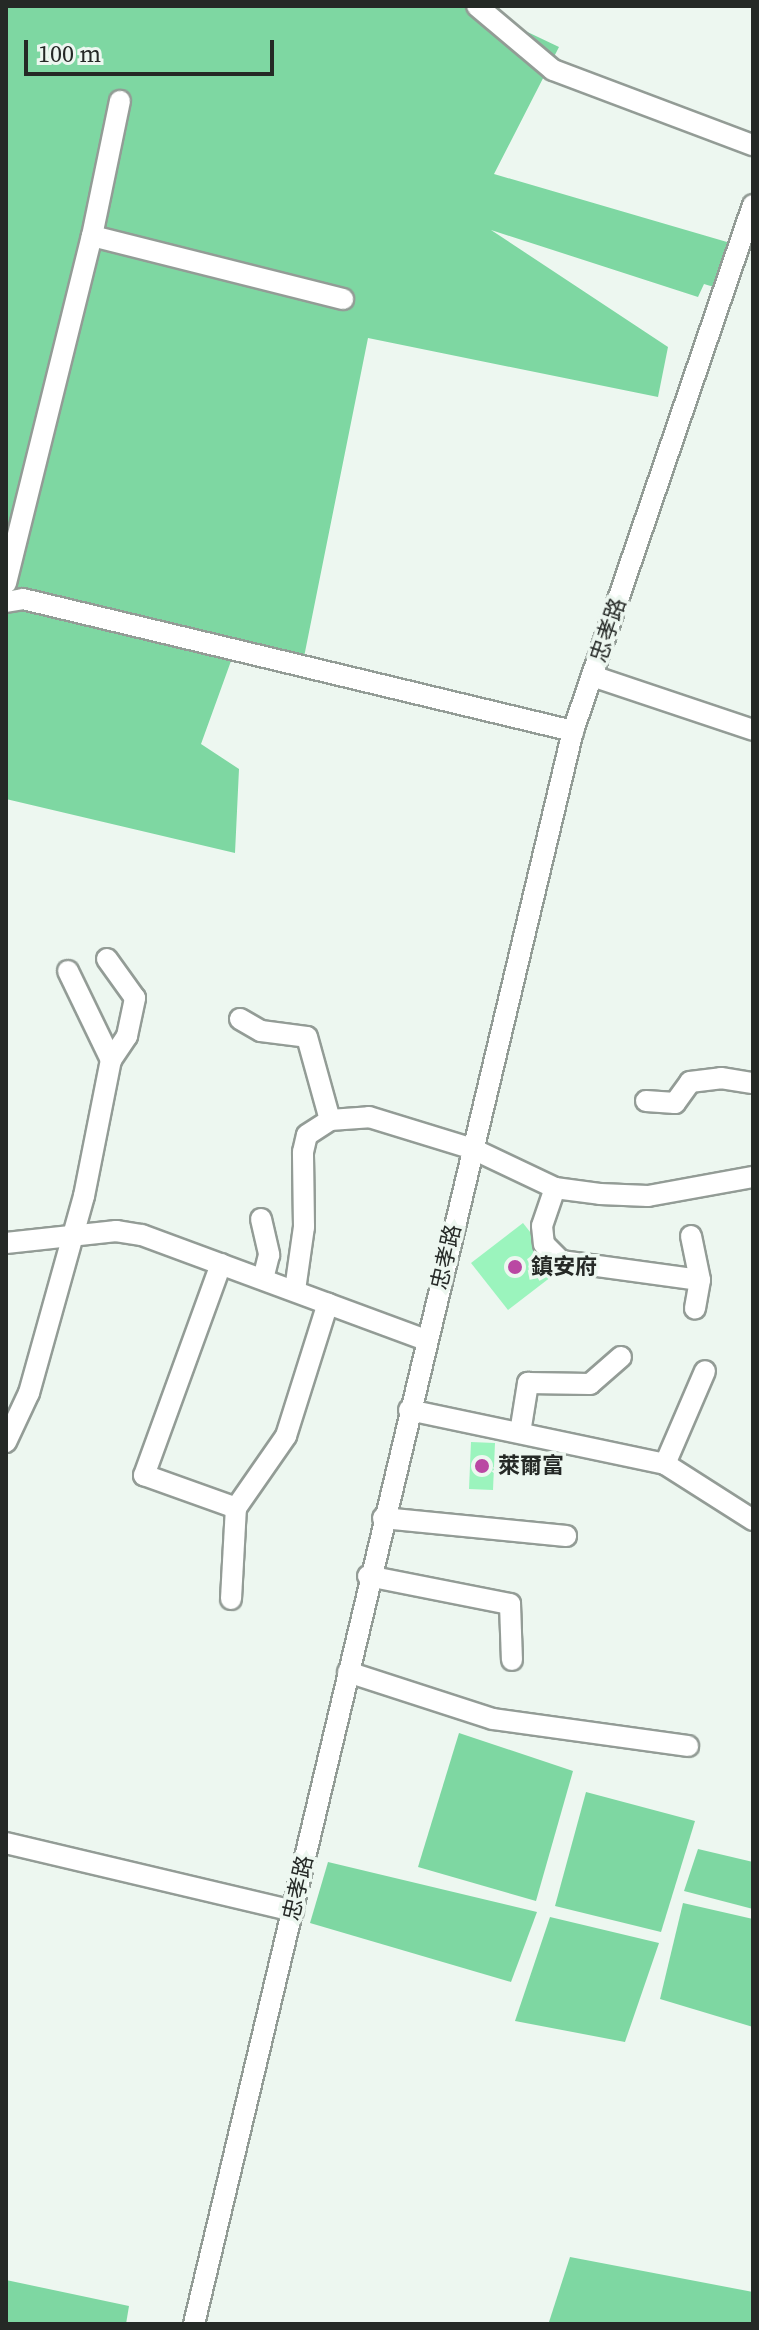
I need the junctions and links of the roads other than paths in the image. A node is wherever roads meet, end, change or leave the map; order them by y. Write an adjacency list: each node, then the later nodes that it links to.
1 (477, 6): 3 (street)
2 (120, 101): 5 (street)
3 (753, 145)
4 (753, 205): 9 (street, 忠孝路)
5 (92, 236): 6 (street); 7 (street)
6 (343, 299)
7 (6, 583)
8 (6, 602): 11 (street)
9 (592, 676): 10 (street); 11 (street, 忠孝路)
10 (753, 730)
11 (573, 731): 19 (street, 忠孝路)
12 (107, 959): 15 (street)
13 (68, 971): 15 (street)
14 (240, 1019): 18 (street)
15 (111, 1060): 24 (street)
16 (753, 1083): 17 (street)
17 (646, 1101)
18 (330, 1120): 19 (street); 29 (street)
19 (473, 1149): 21 (street); 32 (street, 忠孝路)
20 (753, 1177): 21 (street)
21 (555, 1188): 28 (street)
22 (261, 1219): 27 (street)
23 (691, 1236): 28 (street)
24 (71, 1240): 25 (street); 26 (street); 37 (street)
25 (6, 1243)
26 (221, 1264): 27 (street); 39 (street)
27 (263, 1279): 29 (street)
28 (700, 1280): 31 (street)
29 (295, 1290): 30 (street)
30 (328, 1303): 32 (street); 39 (street)
31 (695, 1309)
32 (426, 1340): 35 (street, 忠孝路)
33 (621, 1357): 36 (street)
34 (705, 1371): 38 (street)
35 (409, 1410): 36 (street); 40 (street, 忠孝路)
36 (520, 1433): 38 (street)
37 (6, 1442)
38 (665, 1464): 41 (street)
39 (236, 1508): 44 (street)
40 (383, 1518): 42 (street); 43 (street, 忠孝路)
41 (753, 1520)
42 (566, 1536)
43 (368, 1576): 45 (street); 46 (street, 忠孝路)
44 (231, 1599)
45 (512, 1660)
46 (348, 1672): 47 (street); 49 (street, 忠孝路)
47 (688, 1746)
48 (6, 1843): 49 (street)
49 (293, 1911): 50 (street, 忠孝路)
50 (194, 2324)

